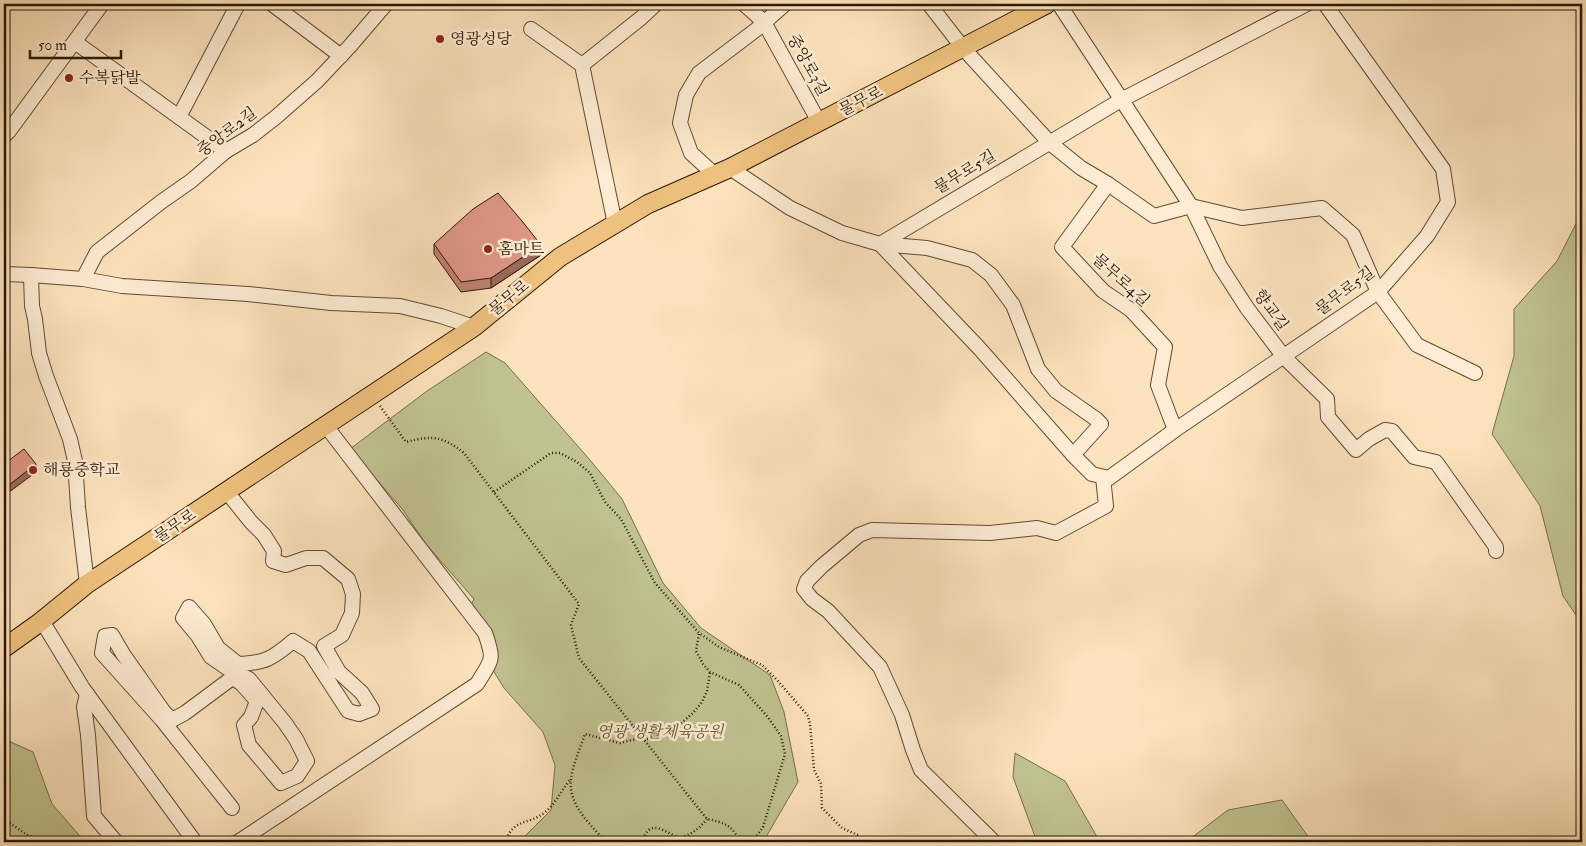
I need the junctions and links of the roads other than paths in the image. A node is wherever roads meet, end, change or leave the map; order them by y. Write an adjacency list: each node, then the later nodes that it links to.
1 (102, 4): 15 (street)
2 (238, 4): 20 (street)
3 (272, 4): 17 (street)
4 (386, 4): 17 (street, 중앙로2길)
5 (656, 4): 18 (street)
6 (744, 4): 13 (street, 중앙로3길)
7 (785, 4): 13 (street)
8 (929, 4): 16 (street)
9 (1047, 4): 16 (main road, 물무로)
10 (1059, 4): 19 (street, 향교길)
11 (1308, 4): 19 (street, 물무로5길)
12 (1325, 4): 33 (street, 물무로5길)
13 (764, 22): 21 (street, 중앙로3길); 25 (street)
14 (530, 29): 18 (street)
15 (75, 42): 20 (street); 22 (street)
16 (963, 48): 21 (main road, 물무로); 23 (street)
17 (341, 56): 24 (street, 중앙로2길)
18 (582, 65): 28 (street)
19 (1121, 100): 23 (street, 물무로5길); 27 (street, 향교길)
20 (178, 117): 24 (street)
21 (819, 122): 25 (main road, 물무로)
22 (4, 136)
23 (1050, 142): 26 (street); 29 (street, 물무로5길)
24 (226, 151): 32 (street, 중앙로2길)
25 (722, 171): 28 (main road, 물무로); 29 (street)
26 (1108, 184): 27 (street); 38 (street, 물무로4길)
27 (1191, 206): 33 (street); 35 (street, 향교길)
28 (615, 224): 34 (main road, 물무로)
29 (880, 244): 39 (street); 39 (street)
30 (4, 274): 31 (street)
31 (31, 275): 32 (street); 43 (street)
32 (83, 279): 34 (street)
33 (1378, 292): 35 (street, 물무로5길); 36 (street)
34 (474, 327): 37 (main road, 물무로)
35 (1284, 357): 38 (street, 물무로5길); 42 (street, 향교길)
36 (1475, 373)
37 (326, 426): 41 (main road, 물무로); 50 (street)
38 (1175, 430): 40 (street, 물무로5길)
39 (1073, 454): 40 (street)
40 (1103, 477): 51 (street)
41 (227, 492): 43 (main road, 물무로); 47 (street)
42 (1496, 551)
43 (87, 584): 44 (main road, 물무로)
44 (42, 621): 45 (main road, 물무로); 46 (street)
45 (4, 648)
46 (87, 694): 48 (street); 49 (street)
47 (232, 808)
48 (116, 842)
49 (195, 842)
50 (238, 842)
51 (994, 842)

